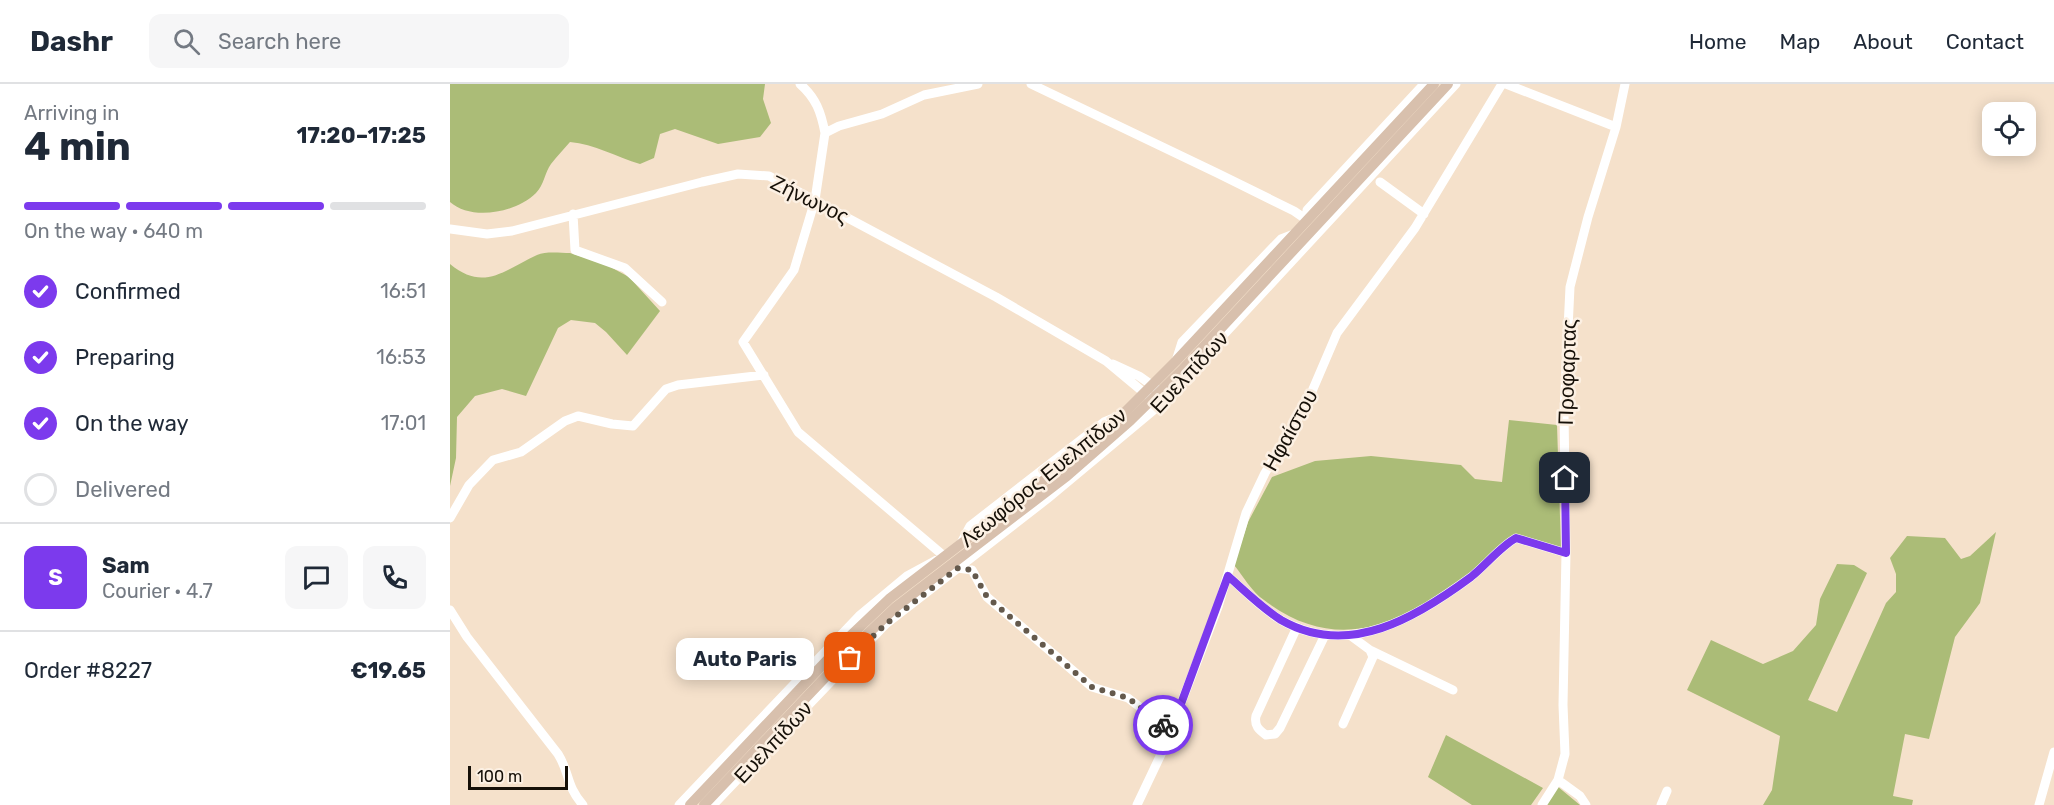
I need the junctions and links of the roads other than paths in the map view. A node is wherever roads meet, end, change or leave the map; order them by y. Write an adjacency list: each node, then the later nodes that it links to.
1 (800, 84): 11 (street)
2 (978, 84): 11 (street)
3 (1030, 84): 17 (street)
4 (1424, 84): 17 (street)
5 (1434, 84): 17 (main road, Λεωφόρος Ευελπίδων)
6 (1448, 84): 12 (main road, Λεωφόρος Ευελπίδων)
7 (1456, 84): 12 (street)
8 (1504, 84): 10 (street); 16 (street, Ηφαίστου)
9 (1625, 84): 10 (street, Προφαρτας)
10 (1616, 127): 26 (street, Προφαρτας)
11 (825, 133): 14 (street)
12 (1391, 150): 19 (main road, Λεωφόρος Ευελπίδων)
13 (1380, 182): 16 (street)
14 (815, 200): 15 (street, Ζήνωνος); 22 (street); 23 (street, Ζήνωνος)
15 (573, 214): 18 (street, Ζήνωνος); 20 (street)
16 (1424, 214): 29 (street, Ηφαίστου)
17 (1307, 220): 19 (main road, Λεωφόρος Ευελπίδων)
18 (450, 229)
19 (1246, 293): 21 (main road, Λεωφόρος Ευελπίδων); 23 (main road, Λεωφόρος Ευελπίδων)
20 (662, 302)
21 (1209, 345): 23 (main road, Λεωφόρος Ευελπίδων); 24 (street, Ευελπίδων)
22 (764, 375): 25 (street); 27 (street)
23 (1152, 392): 24 (main road, Λεωφόρος Ευελπίδων); 27 (main road, Λεωφόρος Ευελπίδων)
24 (1045, 497): 28 (street, Ευελπίδων); 35 (main road, Λεωφόρος Ευελπίδων)
25 (450, 518)
26 (1566, 553): 33 (street); 42 (street, Προφαρτας)
27 (944, 556): 36 (main road, Λεωφόρος Ευελπίδων)
28 (958, 568): 35 (street, Ευελπίδων); 39 (street)
29 (1228, 576): 31 (street); 39 (street, Ηφαίστου)
30 (450, 610): 44 (street)
31 (1297, 627): 32 (street); 32 (street)
32 (1325, 635): 33 (street)
33 (1351, 636): 34 (street)
34 (1370, 650): 37 (street); 38 (street)
35 (826, 681): 41 (main road, Λεωφόρος Ευελπίδων)
36 (800, 684): 45 (street, Ευελπίδων); 46 (main road, Λεωφόρος Ευελπίδων)
37 (1453, 690)
38 (1343, 724)
39 (1171, 731): 49 (street, Ηφαίστου)
40 (2053, 755): 53 (street)
41 (754, 758): 47 (main road, Λεωφόρος Ευελπίδων); 48 (street, Ευελπίδων)
42 (1558, 780): 50 (street, Προφαρτας); 51 (street)
43 (1667, 791): 52 (street)
44 (583, 805)
45 (678, 805)
46 (690, 805)
47 (704, 805)
48 (713, 805)
49 (1137, 805)
50 (1542, 805)
51 (1586, 805)
52 (1660, 805)
53 (2039, 805)

